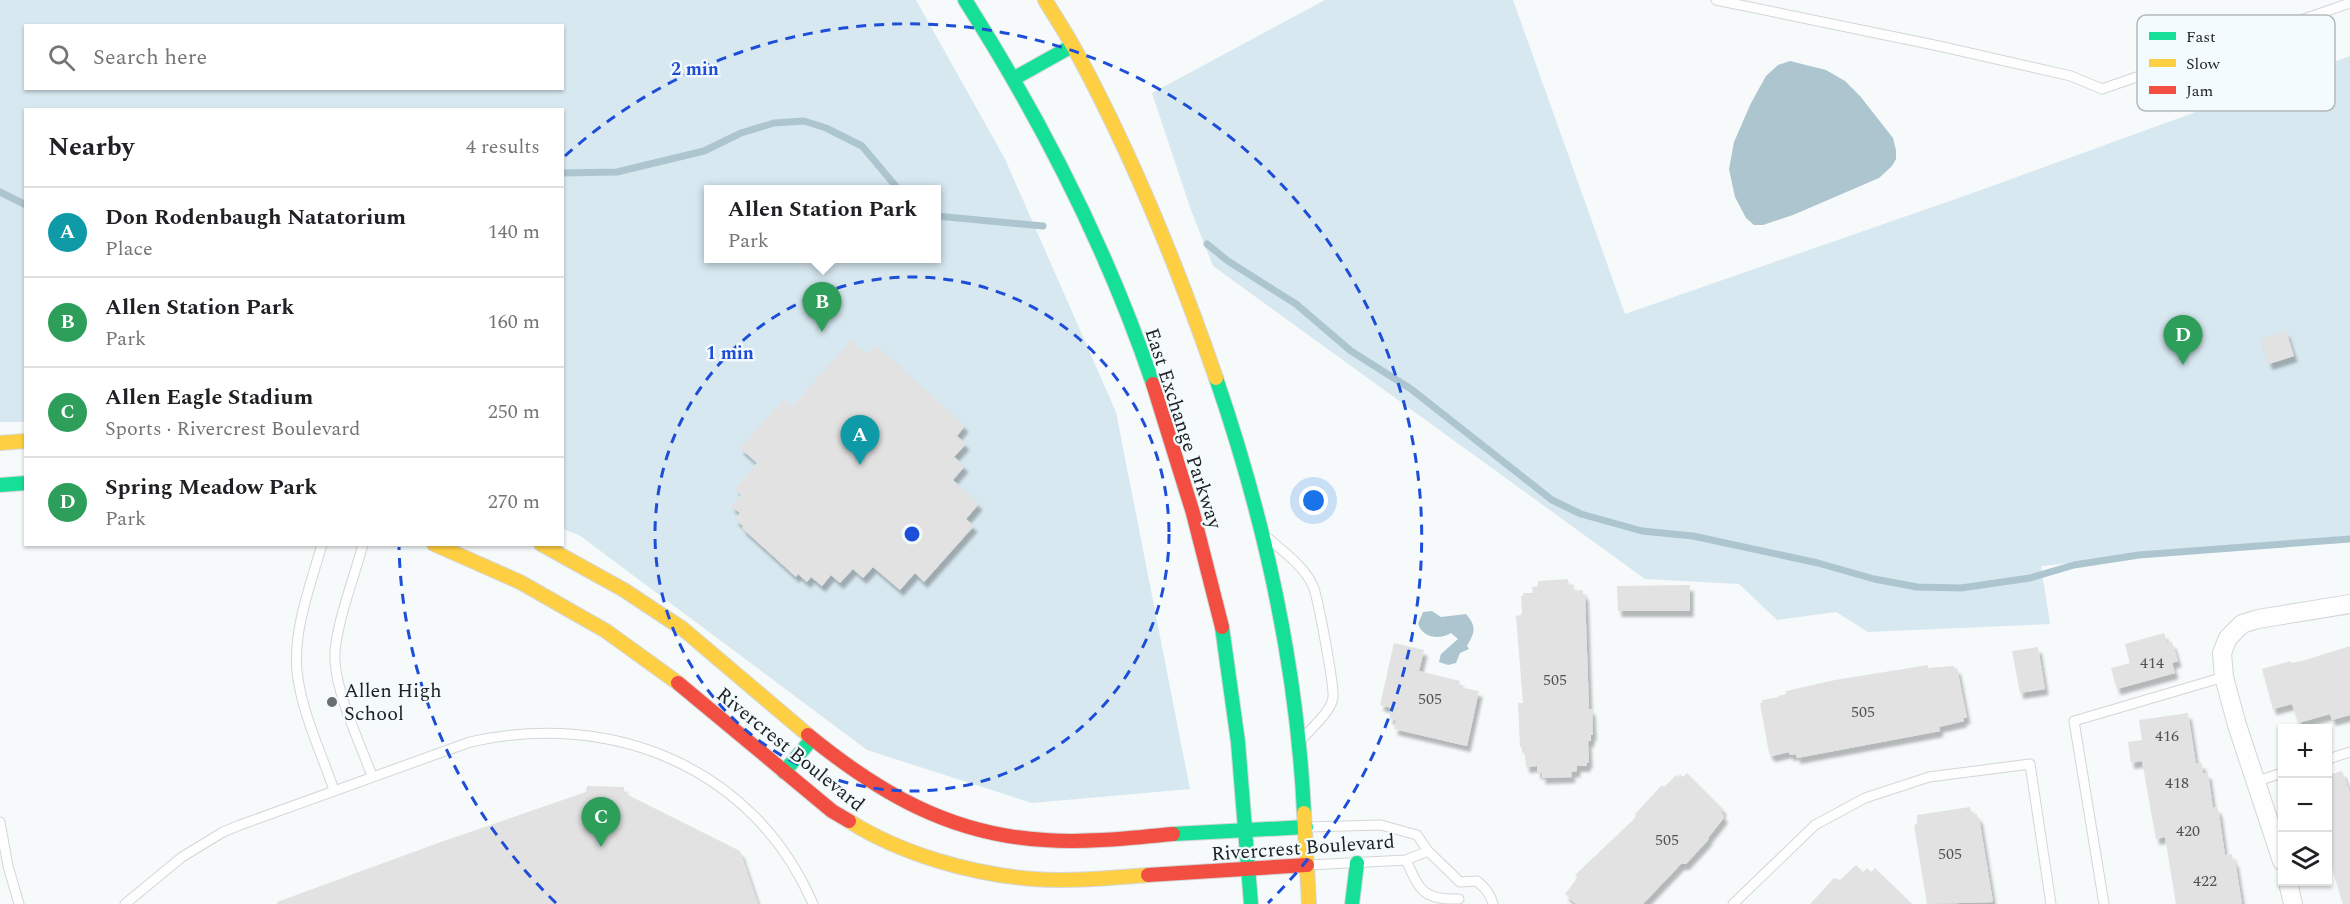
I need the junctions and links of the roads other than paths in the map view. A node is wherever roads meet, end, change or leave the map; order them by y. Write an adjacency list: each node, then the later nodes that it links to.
1 (965, 0): 8 (main road, East Exchange Parkway)
2 (1045, 0): 6 (main road)
3 (1716, 0): 7 (lane)
4 (2350, 3): 5 (lane)
5 (2315, 15)
6 (1072, 46): 8 (main road); 13 (main road)
7 (2137, 77)
8 (1013, 79): 31 (main road, East Exchange Parkway)
9 (24, 441): 10 (main road)
10 (0, 443)
11 (24, 483): 12 (main road)
12 (0, 485)
13 (1261, 532): 21 (main road); 21 (lane)
14 (321, 546): 28 (lane)
15 (362, 546): 26 (lane)
16 (439, 546): 24 (main road, Rivercrest Boulevard)
17 (545, 546): 20 (main road, Rivercrest Boulevard)
18 (2350, 603): 19 (street)
19 (2224, 677): 27 (street); 50 (lane)
20 (812, 739): 24 (main road); 31 (main road, Rivercrest Boulevard)
21 (1299, 742): 30 (main road)
22 (2350, 752): 23 (lane)
23 (2332, 758)
24 (784, 772): 37 (main road, Rivercrest Boulevard)
25 (2278, 775): 27 (lane)
26 (372, 776): 28 (lane); 43 (lane)
27 (2255, 782): 32 (street)
28 (334, 790): 42 (lane)
29 (0, 822): 41 (lane)
30 (1306, 827): 31 (main road, Rivercrest Boulevard); 33 (lane, Rivercrest Boulevard); 36 (main road)
31 (1246, 830): 37 (main road, East Exchange Parkway)
32 (2278, 847)
33 (1428, 851): 34 (lane, Rivercrest Boulevard); 38 (lane)
34 (1406, 860): 35 (lane, Rivercrest Boulevard); 40 (lane)
35 (1357, 862): 36 (lane, Rivercrest Boulevard); 46 (main road)
36 (1307, 865): 37 (main road, Rivercrest Boulevard); 45 (main road)
37 (1248, 869): 44 (main road, East Exchange Parkway)
38 (1460, 882): 40 (lane); 47 (lane)
39 (2289, 886): 51 (street)
40 (1462, 902)
41 (19, 904)
42 (124, 904)
43 (813, 904)
44 (1251, 904)
45 (1309, 904)
46 (1352, 904)
47 (1493, 904)
48 (1733, 904): 49 (lane)
49 (2050, 904)
50 (2104, 904)
51 (2293, 904)

